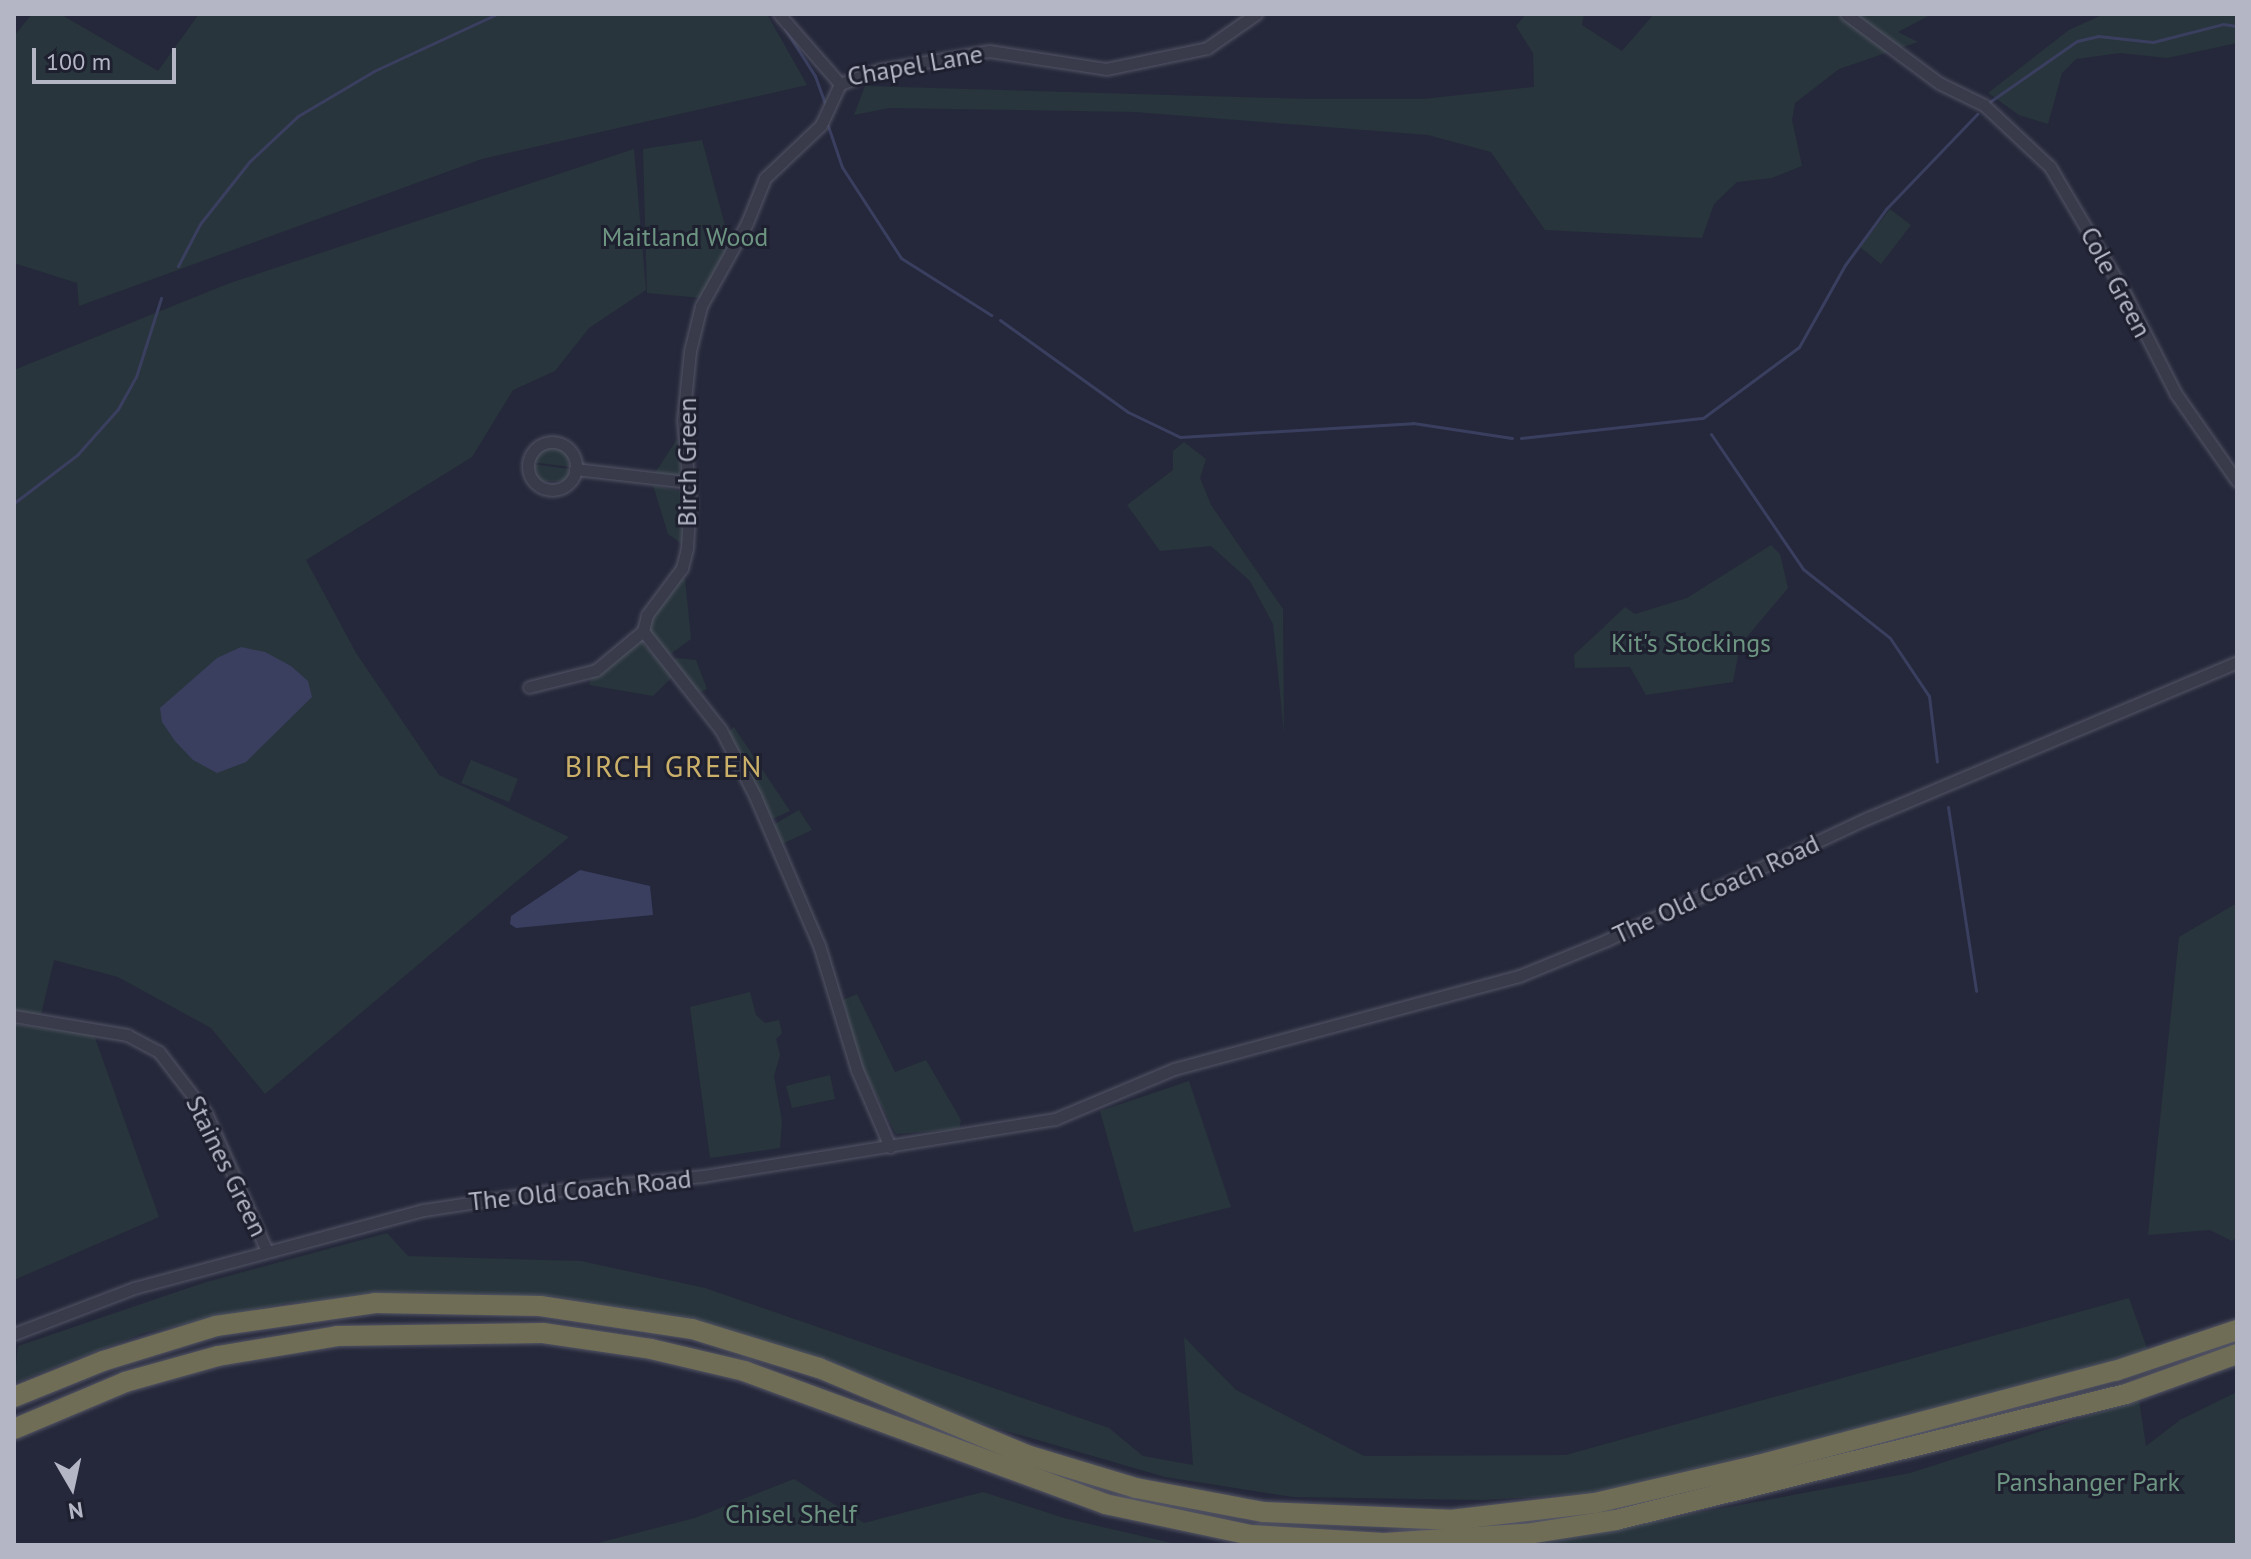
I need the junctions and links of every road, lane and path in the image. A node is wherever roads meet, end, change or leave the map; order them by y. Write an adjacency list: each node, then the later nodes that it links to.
1 (779, 14): 4 (street, Chapel Lane)
2 (1256, 14): 4 (street, Chapel Lane)
3 (1846, 14): 6 (street, Cole Green)
4 (840, 84): 7 (street, Birch Green)
5 (575, 469): 5 (street); 7 (street)
6 (2236, 479)
7 (688, 482): 8 (street, Birch Green)
8 (643, 631): 10 (street); 12 (street)
9 (2237, 662): 12 (street, The Old Coach Road)
10 (529, 687)
11 (14, 1016): 13 (street, Staines Green)
12 (890, 1147): 13 (street, The Old Coach Road)
13 (267, 1251): 15 (street, The Old Coach Road)
14 (2237, 1330): 17 (highway)
15 (14, 1334)
16 (2237, 1354): 18 (highway)
17 (14, 1397)
18 (14, 1429)

